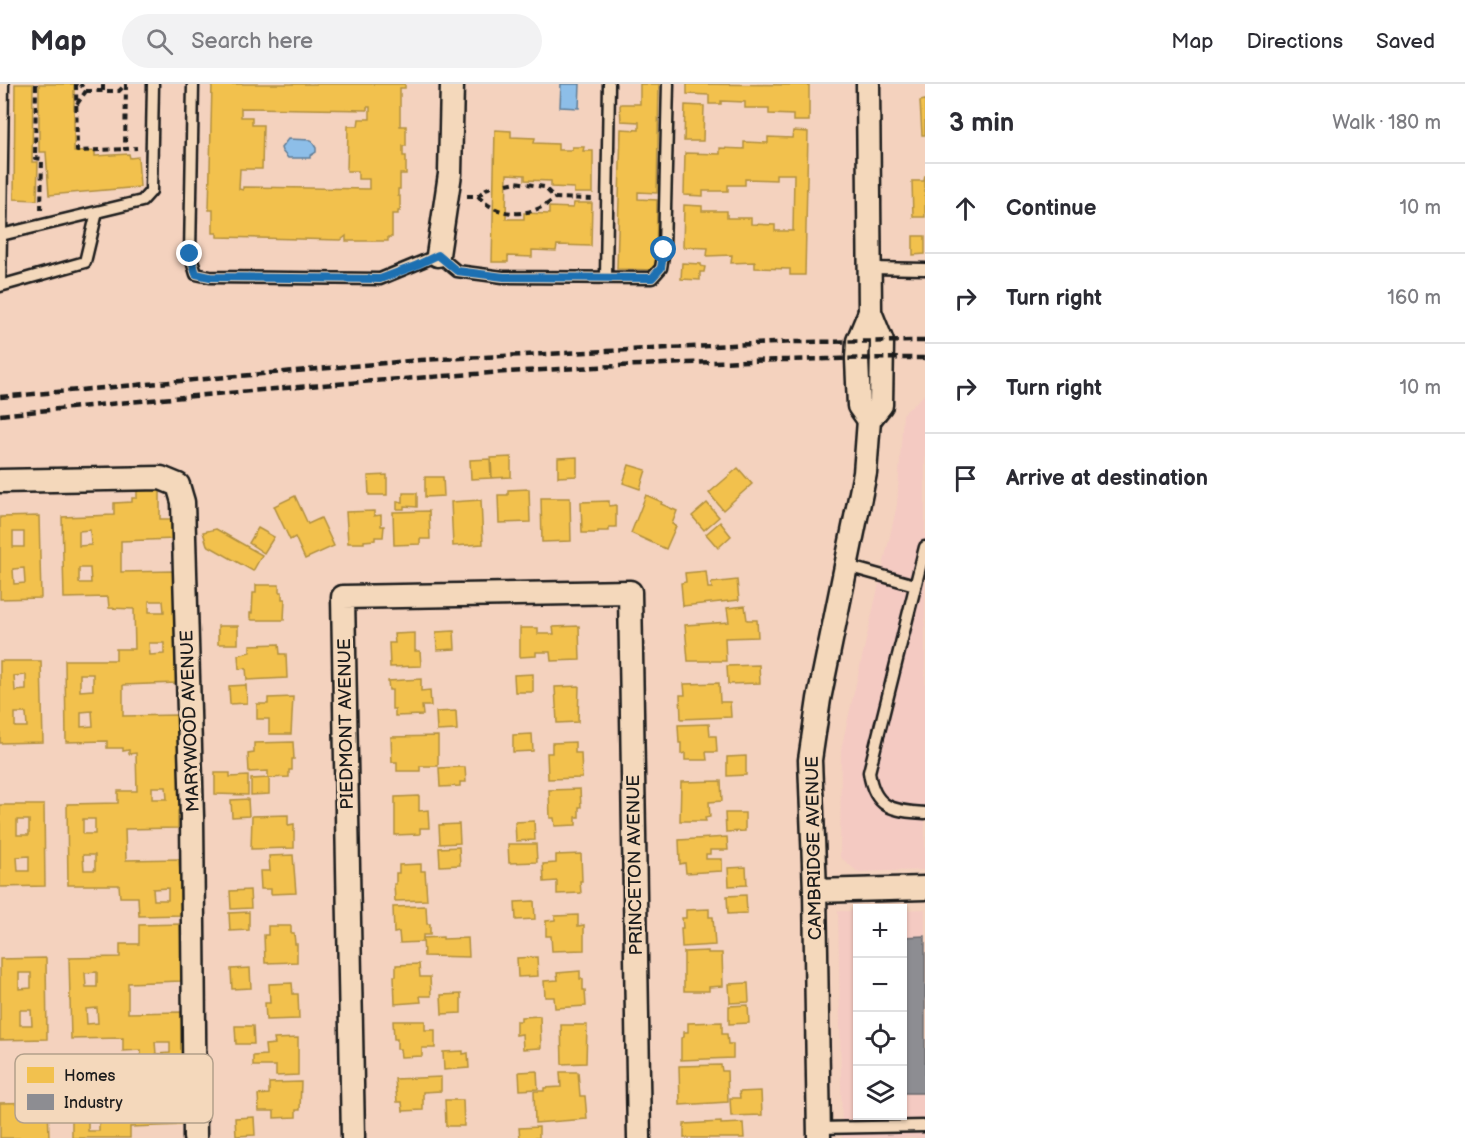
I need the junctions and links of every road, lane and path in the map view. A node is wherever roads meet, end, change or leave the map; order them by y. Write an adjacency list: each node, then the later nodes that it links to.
1 (3, 84): 27 (lane)
2 (36, 84): 26 (path)
3 (78, 84): 12 (path); 16 (path)
4 (103, 84): 13 (path)
5 (126, 84): 14 (path); 15 (path)
6 (153, 84): 17 (lane)
7 (193, 84): 28 (lane)
8 (452, 84): 28 (street)
9 (609, 84): 24 (lane)
10 (668, 84): 31 (lane)
11 (868, 84): 29 (street)
12 (86, 91): 13 (path); 16 (path)
13 (103, 91): 14 (path)
14 (119, 91): 15 (path)
15 (126, 97): 18 (path)
16 (76, 104): 18 (path)
17 (152, 147): 18 (path); 25 (lane)
18 (125, 149)
19 (507, 184): 23 (path)
20 (494, 186): 22 (path)
21 (464, 196): 22 (path)
22 (478, 196): 23 (path)
23 (555, 198): 24 (path)
24 (607, 200): 31 (lane)
25 (97, 212): 26 (lane); 27 (lane)
26 (41, 225): 27 (lane)
27 (1, 236)
28 (438, 255): 31 (lane)
29 (869, 268): 30 (lane); 34 (street, CAMBRIDGE AVENUE)
30 (925, 269)
31 (606, 277)
32 (0, 481): 40 (street, MARYWOOD AVENUE)
33 (925, 547): 35 (lane)
34 (847, 566): 35 (lane); 39 (street, CAMBRIDGE AVENUE)
35 (915, 585): 37 (lane)
36 (630, 592): 45 (street, PIEDMONT AVENUE); 46 (street, PRINCETON AVENUE)
37 (925, 813)
38 (925, 888): 39 (street)
39 (815, 891): 43 (street, CAMBRIDGE AVENUE)
40 (194, 1054)
41 (195, 1123): 44 (street, MARYWOOD AVENUE)
42 (925, 1126): 43 (lane)
43 (819, 1133)
44 (195, 1138)
45 (353, 1138)
46 (639, 1138)

